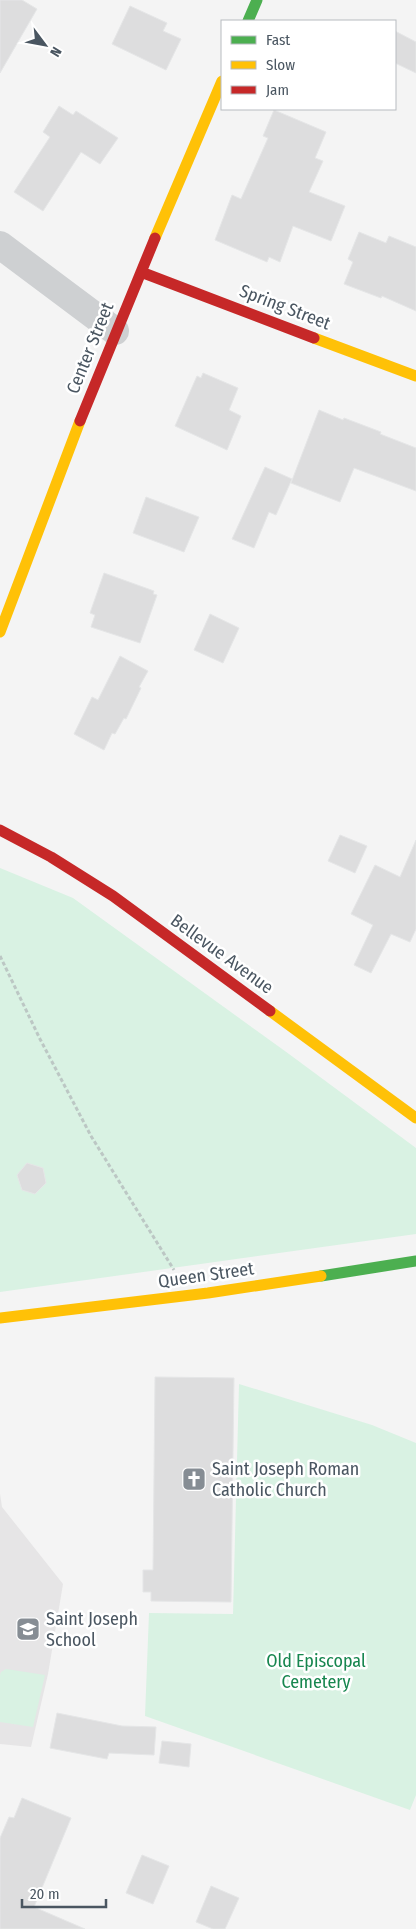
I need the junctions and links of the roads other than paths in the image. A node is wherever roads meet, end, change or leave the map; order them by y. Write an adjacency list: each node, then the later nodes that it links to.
1 (257, 0): 2 (street)
2 (248, 20)
3 (221, 83): 5 (street, Center Street)
4 (0, 244): 6 (street)
5 (141, 272): 6 (street, Center Street); 7 (street, Spring Street)
6 (115, 331): 8 (street, Center Street)
7 (416, 376)
8 (0, 632)
9 (0, 830): 10 (street, Bellevue Avenue)
10 (416, 1118)
11 (416, 1261): 12 (street, Queen Street)
12 (0, 1318)

